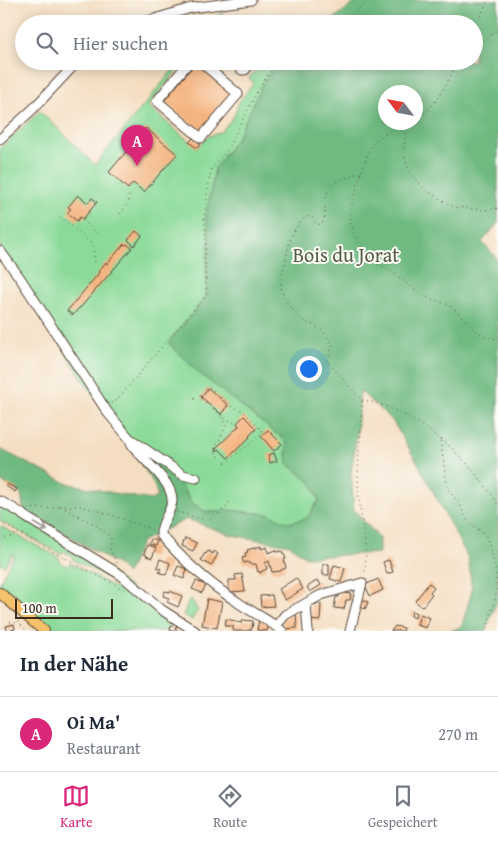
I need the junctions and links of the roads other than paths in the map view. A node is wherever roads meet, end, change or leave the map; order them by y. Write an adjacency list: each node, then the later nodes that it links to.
1 (251, 0): 2 (street)
2 (168, 15)
3 (70, 70): 6 (street)
4 (183, 70): 5 (street)
5 (210, 70)
6 (0, 139)
7 (0, 251): 8 (street)
8 (129, 438): 9 (street); 13 (street)
9 (196, 478)
10 (0, 501): 15 (street, one-way to 15)
11 (0, 592): 14 (main road)
12 (306, 604): 13 (street); 16 (street); 17 (street)
13 (279, 628)
14 (44, 631)
15 (195, 631)
16 (308, 631)
17 (350, 631)

